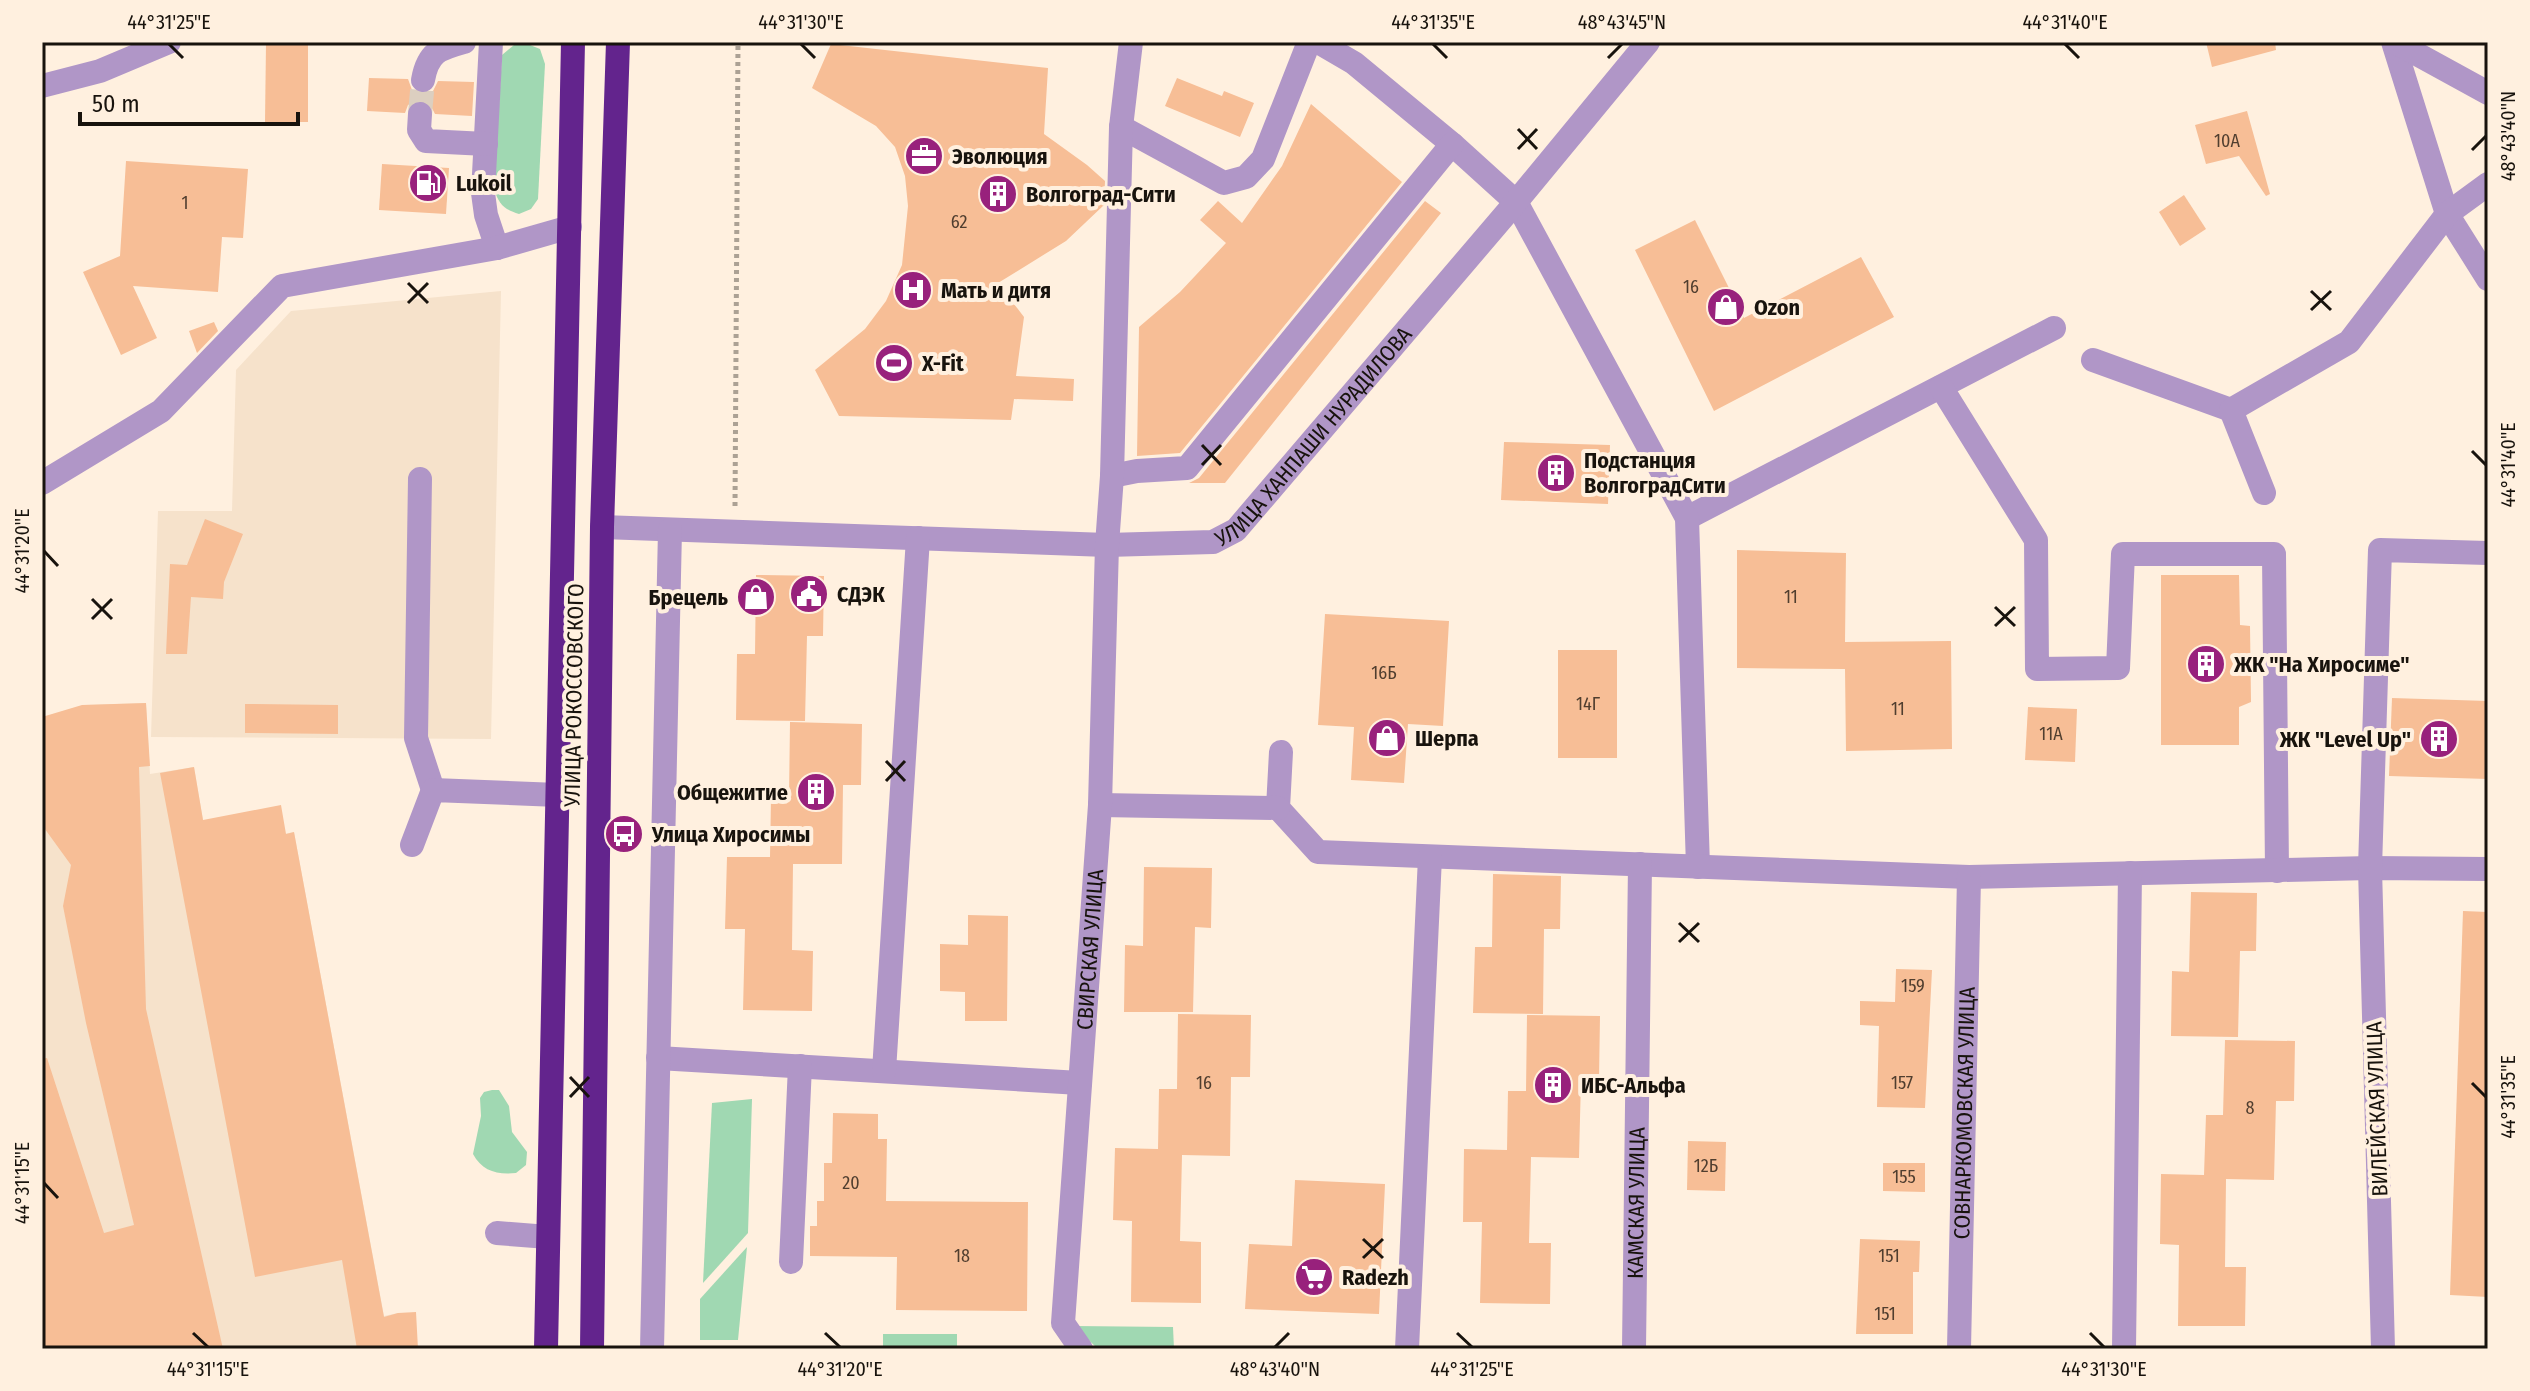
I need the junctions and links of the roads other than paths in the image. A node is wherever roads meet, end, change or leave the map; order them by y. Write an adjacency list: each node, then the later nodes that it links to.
1 (169, 42): 12 (street)
2 (464, 42): 11 (street)
3 (491, 42): 16 (street)
4 (573, 42): 21 (highway, УЛИЦА РОКОССОВСКОГО)
5 (618, 42): 33 (highway, УЛИЦА РОКОССОВСКОГО)
6 (1131, 42): 15 (street, СВИРСКАЯ УЛИЦА)
7 (1309, 42): 15 (street)
8 (1318, 42): 17 (street)
9 (1648, 42): 19 (street, УЛИЦА ХАНПАШИ НУРАДИЛОВА)
10 (2394, 42): 13 (street); 20 (street)
11 (423, 80)
12 (42, 86)
13 (2488, 93)
14 (420, 114): 16 (street)
15 (1121, 127): 28 (street, СВИРСКАЯ УЛИЦА)
16 (486, 144): 22 (street)
17 (1452, 144): 19 (street); 28 (street)
18 (2488, 184): 20 (street)
19 (1516, 202): 32 (street); 36 (street, УЛИЦА ХАНПАШИ НУРАДИЛОВА)
20 (2447, 214): 23 (street); 27 (street)
21 (570, 227): 22 (street); 40 (highway, УЛИЦА РОКОССОВСКОГО)
22 (497, 248): 30 (street)
23 (2488, 279)
24 (2054, 328): 26 (street)
25 (2093, 360): 27 (street)
26 (1941, 387): 32 (street); 49 (street)
27 (2231, 410): 31 (street)
28 (1112, 476): 36 (street, СВИРСКАЯ УЛИЦА)
29 (420, 479): 39 (street)
30 (42, 483)
31 (2264, 493)
32 (1687, 518): 46 (street)
33 (602, 527): 34 (street, УЛИЦА ХАНПАШИ НУРАДИЛОВА); 60 (highway, УЛИЦА РОКОССОВСКОГО)
34 (670, 530): 35 (street, УЛИЦА ХАНПАШИ НУРАДИЛОВА); 52 (street)
35 (918, 538): 36 (street, УЛИЦА ХАНПАШИ НУРАДИЛОВА); 54 (street)
36 (1107, 545): 41 (street, СВИРСКАЯ УЛИЦА)
37 (2488, 553): 47 (street, ВИЛЕЙСКАЯ УЛИЦА)
38 (1281, 752): 42 (street)
39 (433, 790): 40 (street); 43 (street)
40 (558, 795): 57 (highway, УЛИЦА РОКОССОВСКОГО)
41 (1100, 805): 42 (street); 55 (street, СВИРСКАЯ УЛИЦА)
42 (1278, 808): 44 (street)
43 (412, 845)
44 (1430, 857): 45 (street); 63 (street)
45 (1640, 864): 46 (street); 64 (street, КАМСКАЯ УЛИЦА)
46 (1698, 867): 51 (street)
47 (2370, 868): 48 (street); 49 (street); 67 (street, ВИЛЕЙСКАЯ УЛИЦА)
48 (2488, 869)
49 (2277, 871): 50 (street)
50 (2130, 873): 51 (street); 66 (street)
51 (1969, 877): 65 (street, СОВНАРКОМОВСКАЯ УЛИЦА)
52 (658, 1058): 53 (street); 61 (street)
53 (800, 1066): 54 (street); 58 (street)
54 (884, 1071): 55 (street)
55 (1080, 1083): 62 (street, СВИРСКАЯ УЛИЦА)
56 (497, 1233): 57 (street)
57 (548, 1237): 59 (highway, УЛИЦА РОКОССОВСКОГО)
58 (791, 1262)
59 (546, 1349)
60 (592, 1349)
61 (652, 1349)
62 (1081, 1349)
63 (1407, 1349)
64 (1634, 1349)
65 (1959, 1349)
66 (2124, 1349)
67 (2383, 1349)

